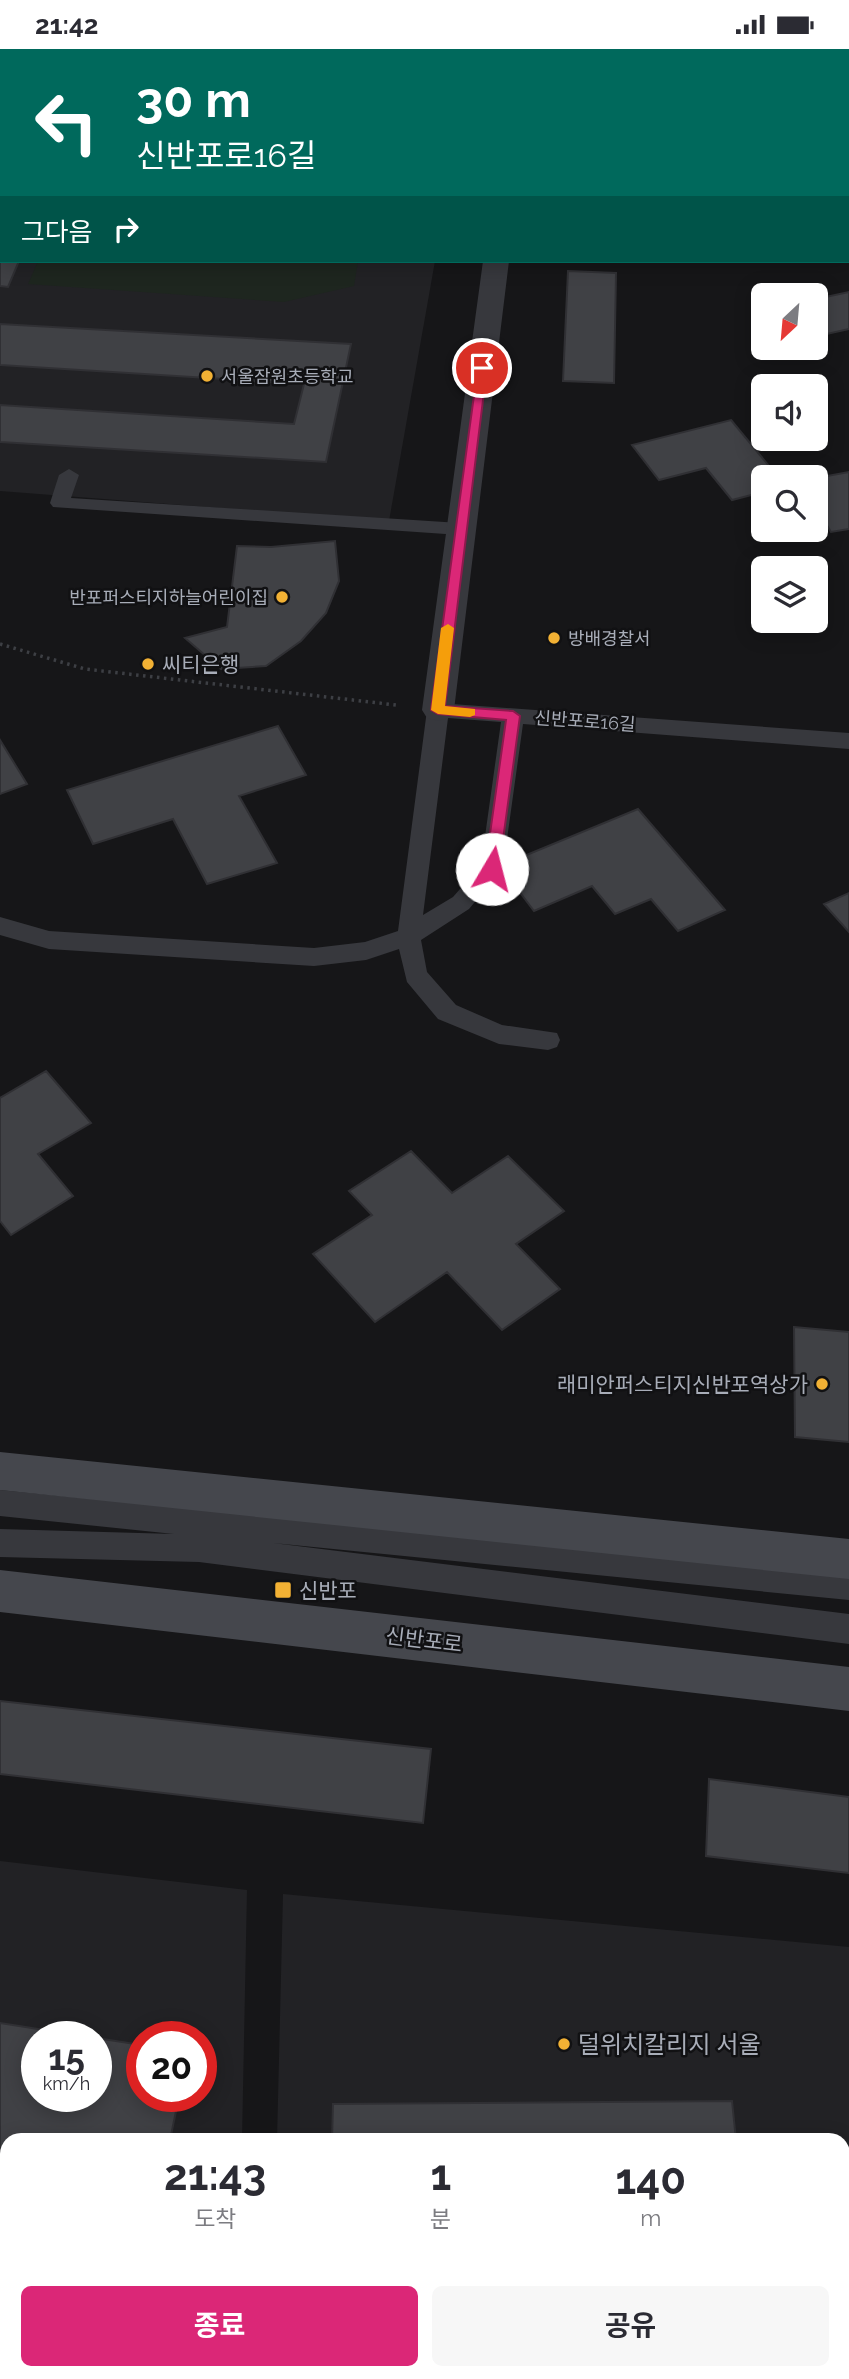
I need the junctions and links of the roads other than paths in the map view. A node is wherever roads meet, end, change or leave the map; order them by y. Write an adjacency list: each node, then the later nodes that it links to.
1 (496, 263): 3 (street)
2 (69, 475): 3 (lane)
3 (460, 529): 4 (street)
4 (438, 710): 5 (lane, 신반포로16길); 8 (lane)
5 (513, 716): 6 (lane, 신반포로16길); 8 (lane)
6 (849, 741)
7 (0, 926): 8 (lane)
8 (410, 936): 9 (lane)
9 (548, 1040)
10 (0, 1471): 13 (main road)
11 (0, 1503): 14 (lane)
12 (0, 1543): 16 (lane)
13 (849, 1559)
14 (849, 1586)
15 (0, 1591): 17 (main road, 신반포로)
16 (849, 1629)
17 (849, 1689)

